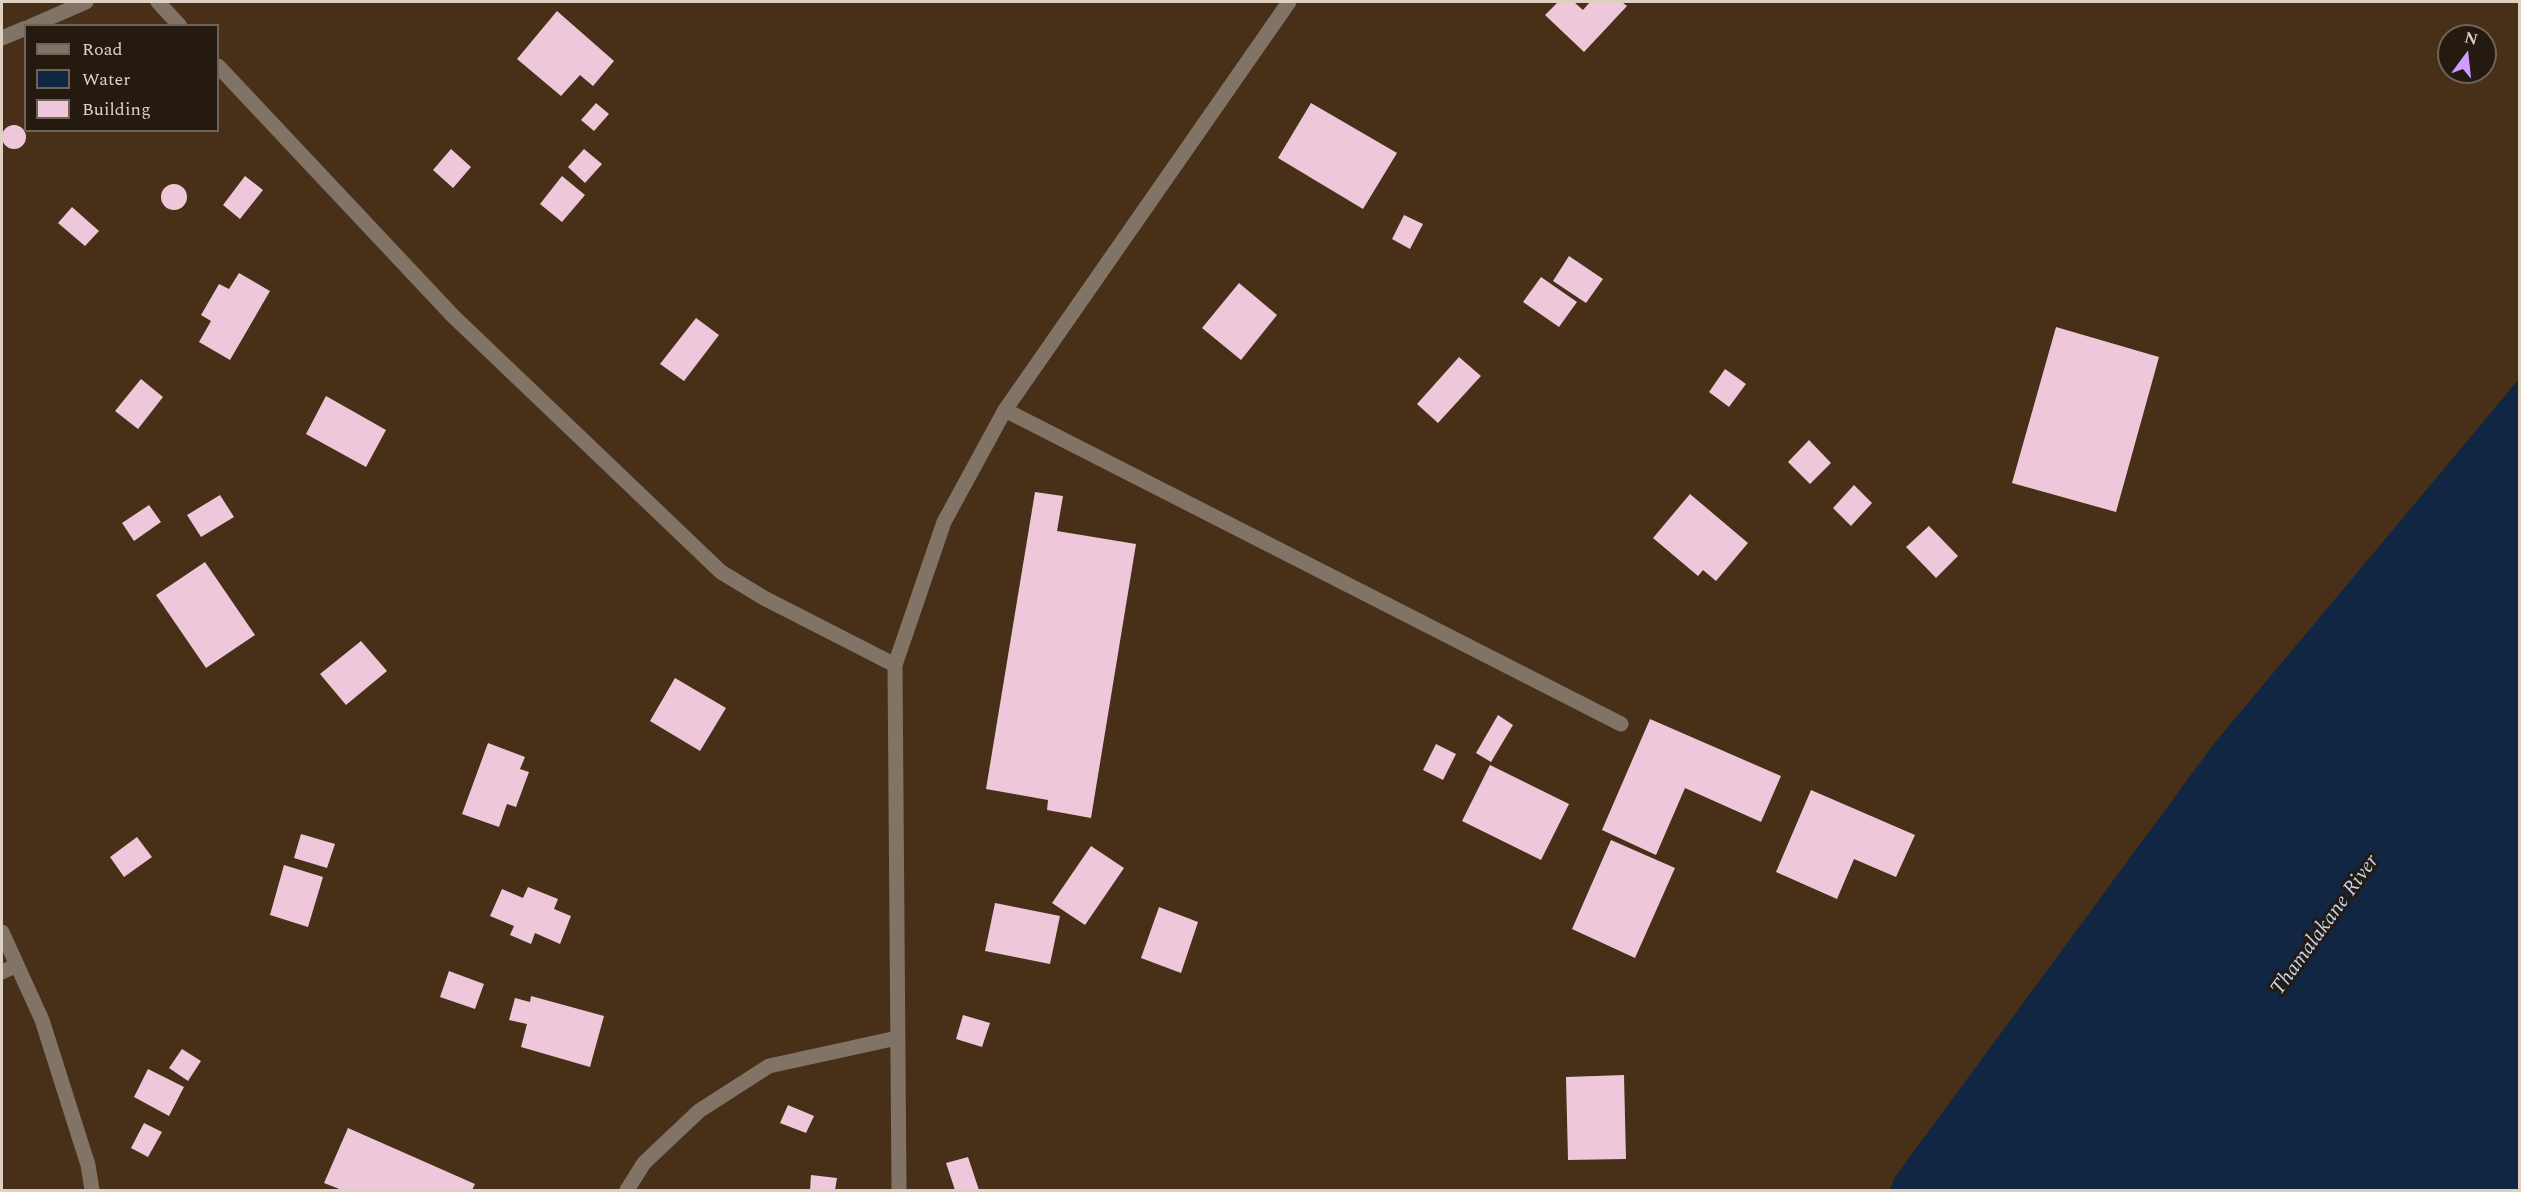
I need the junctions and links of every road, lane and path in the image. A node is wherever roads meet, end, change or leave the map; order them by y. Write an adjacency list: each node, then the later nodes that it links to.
1 (86, 2): 4 (street)
2 (158, 2): 5 (street)
3 (1289, 2): 9 (street)
4 (36, 24)
5 (178, 24)
6 (24, 29): 7 (street)
7 (2, 38)
8 (219, 67): 10 (street)
9 (1005, 410): 10 (street); 11 (street)
10 (895, 665): 15 (street)
11 (1621, 724)
12 (2, 932): 13 (street)
13 (17, 965): 14 (street); 16 (street)
14 (2, 972)
15 (897, 1038): 17 (street); 18 (street)
16 (92, 1191)
17 (627, 1191)
18 (899, 1191)

